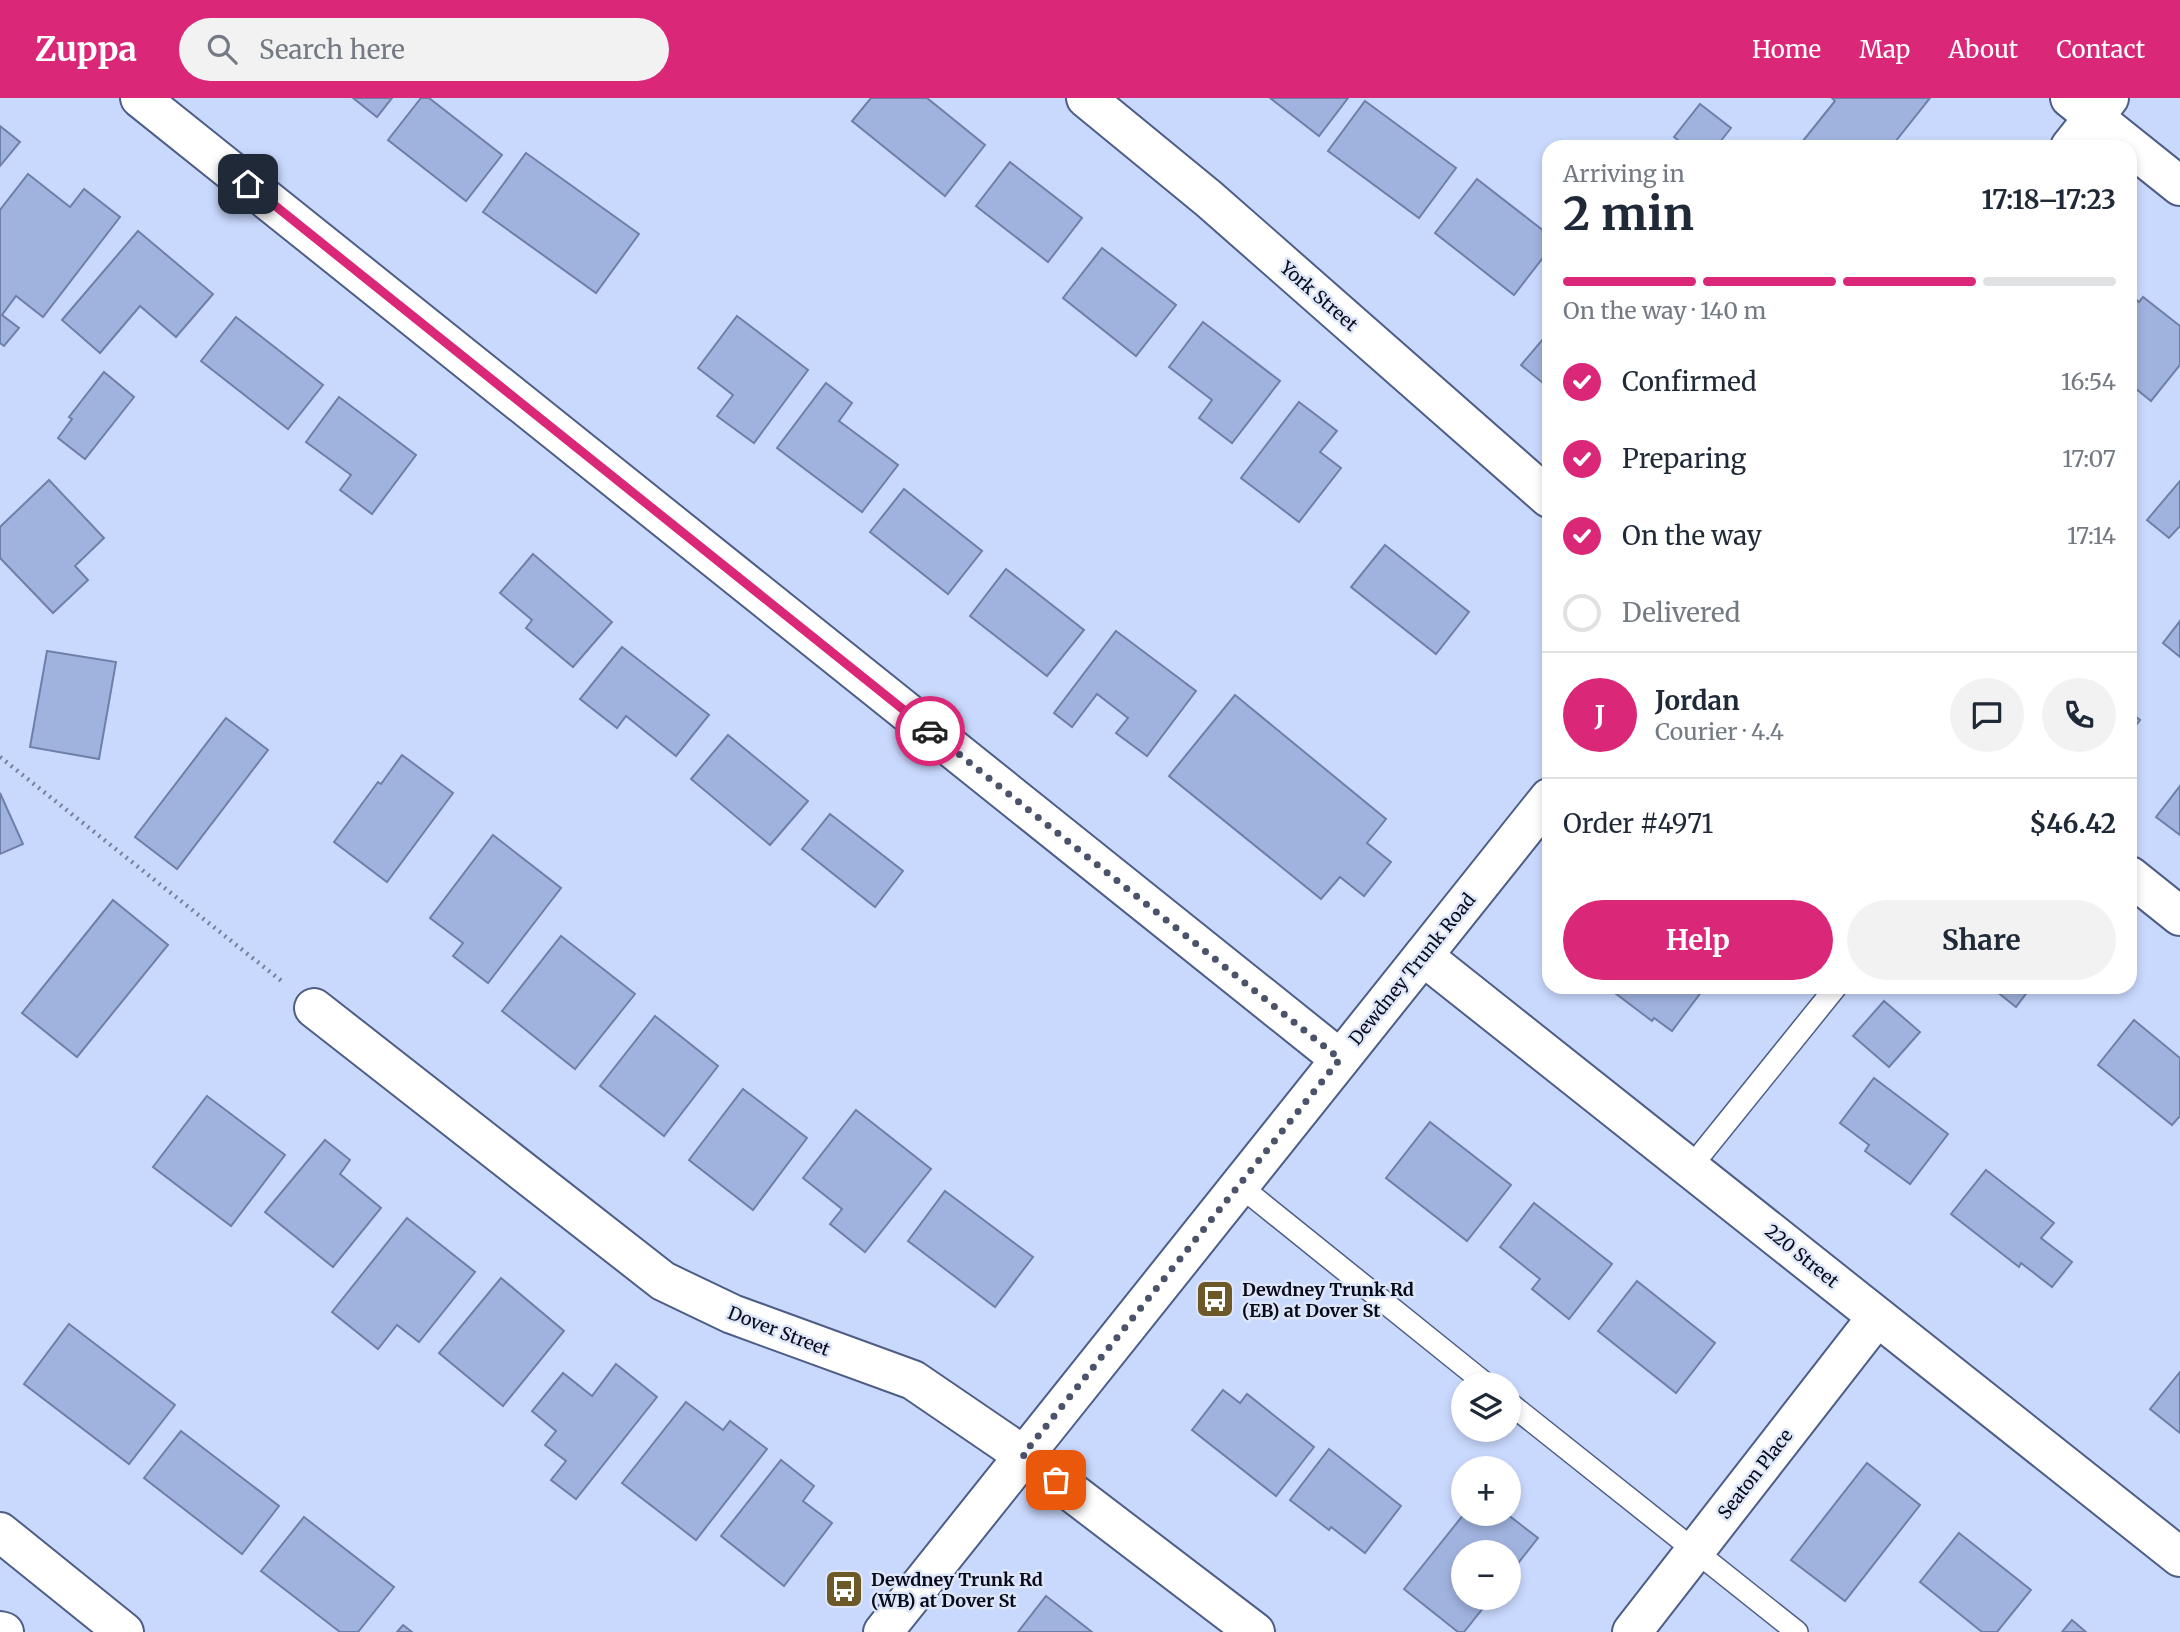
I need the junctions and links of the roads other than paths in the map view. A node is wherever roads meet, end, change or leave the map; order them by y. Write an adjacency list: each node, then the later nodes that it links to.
1 (140, 98): 15 (street)
2 (1086, 98): 8 (street, York Street)
3 (2091, 104): 4 (street); 5 (street)
4 (2073, 140)
5 (2130, 140)
6 (2137, 146): 7 (street)
7 (2180, 186)
8 (1542, 492)
9 (1542, 807): 12 (street, Dewdney Trunk Road)
10 (2137, 882): 11 (street)
11 (2180, 916)
12 (1423, 956): 15 (street, Dewdney Trunk Road); 16 (street, 220 Street)
13 (1830, 994): 16 (lane)
14 (314, 1008): 21 (street, Dover Street)
15 (1340, 1059): 17 (street, Dewdney Trunk Road)
16 (1690, 1168): 18 (street, 220 Street)
17 (1240, 1186): 19 (lane); 21 (street, Dewdney Trunk Road)
18 (1877, 1317): 23 (street, Seaton Place); 24 (street, 220 Street)
19 (1471, 1372)
20 (1521, 1412): 23 (lane)
21 (1023, 1455): 26 (street, Dewdney Trunk Road); 27 (street, Dover Street)
22 (0, 1532): 25 (street)
23 (1695, 1551): 28 (street, Seaton Place); 29 (lane)
24 (2180, 1557)
25 (124, 1632)
26 (883, 1632)
27 (1255, 1632)
28 (1632, 1632)
29 (1797, 1632)

